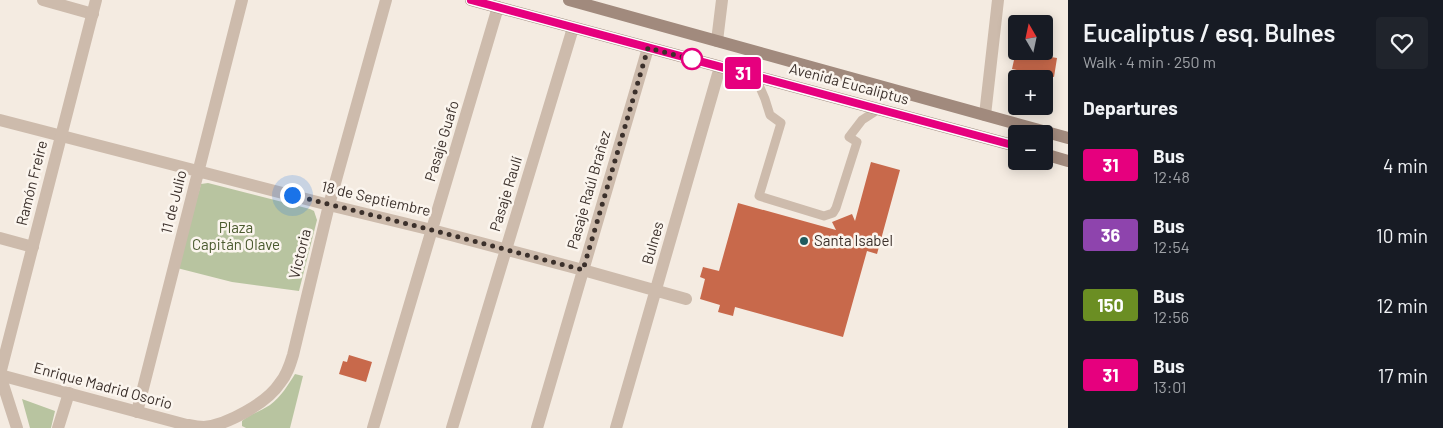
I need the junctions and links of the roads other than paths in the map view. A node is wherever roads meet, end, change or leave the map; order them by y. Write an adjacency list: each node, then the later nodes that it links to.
1 (42, 0): 10 (street)
2 (96, 0): 10 (street, Ramón Freire)
3 (242, 0): 24 (street, 11 de Julio)
4 (386, 0): 25 (street, Victoria)
5 (471, 0): 9 (main road, Avenida Eucaliptus)
6 (569, 0): 12 (main road, Avenida Eucaliptus)
7 (722, 0): 12 (street)
8 (998, 0): 17 (street)
9 (498, 7): 11 (main road, Avenida Eucaliptus); 26 (street, Pasaje Guafo)
10 (93, 14): 19 (street, Ramón Freire)
11 (573, 28): 13 (main road, Avenida Eucaliptus); 29 (street, Pasaje Raulí)
12 (716, 41): 17 (main road, Avenida Eucaliptus)
13 (648, 48): 14 (main road, Avenida Eucaliptus); 30 (street, Pasaje Raúl Brañez)
14 (720, 67): 15 (main road, Avenida Eucaliptus); 31 (street, Bulnes)
15 (755, 76): 16 (main road, Avenida Eucaliptus); 16 (lane)
16 (880, 109): 21 (main road, Avenida Eucaliptus)
17 (985, 115): 20 (main road, Avenida Eucaliptus)
18 (0, 120): 19 (street, 18 de Septiembre)
19 (61, 136): 24 (street, 18 de Septiembre); 28 (street, Ramón Freire)
20 (1068, 138)
21 (1008, 144)
22 (1053, 157): 23 (main road)
23 (1068, 161)
24 (198, 170): 25 (street, 18 de Septiembre); 35 (street, 11 de Julio)
25 (329, 205): 26 (street, 18 de Septiembre); 36 (street, Victoria)
26 (432, 230): 29 (street, 18 de Septiembre); 39 (street, Pasaje Guafo)
27 (0, 238): 28 (street)
28 (33, 247): 33 (street, Ramón Freire)
29 (506, 249): 30 (street, 18 de Septiembre); 40 (street, Pasaje Raulí)
30 (583, 270): 31 (street, 18 de Septiembre); 41 (street, Pasaje Raúl Brañez)
31 (656, 290): 32 (street, 18 de Septiembre); 42 (street, Bulnes)
32 (686, 299)
33 (0, 375): 34 (street, Enrique Madrid Osorio); 37 (street)
34 (68, 393): 35 (street, Enrique Madrid Osorio); 38 (street)
35 (137, 412): 36 (street, Enrique Madrid Osorio)
36 (193, 427)
37 (17, 428)
38 (58, 428)
39 (373, 428)
40 (452, 428)
41 (537, 428)
42 (616, 428)

